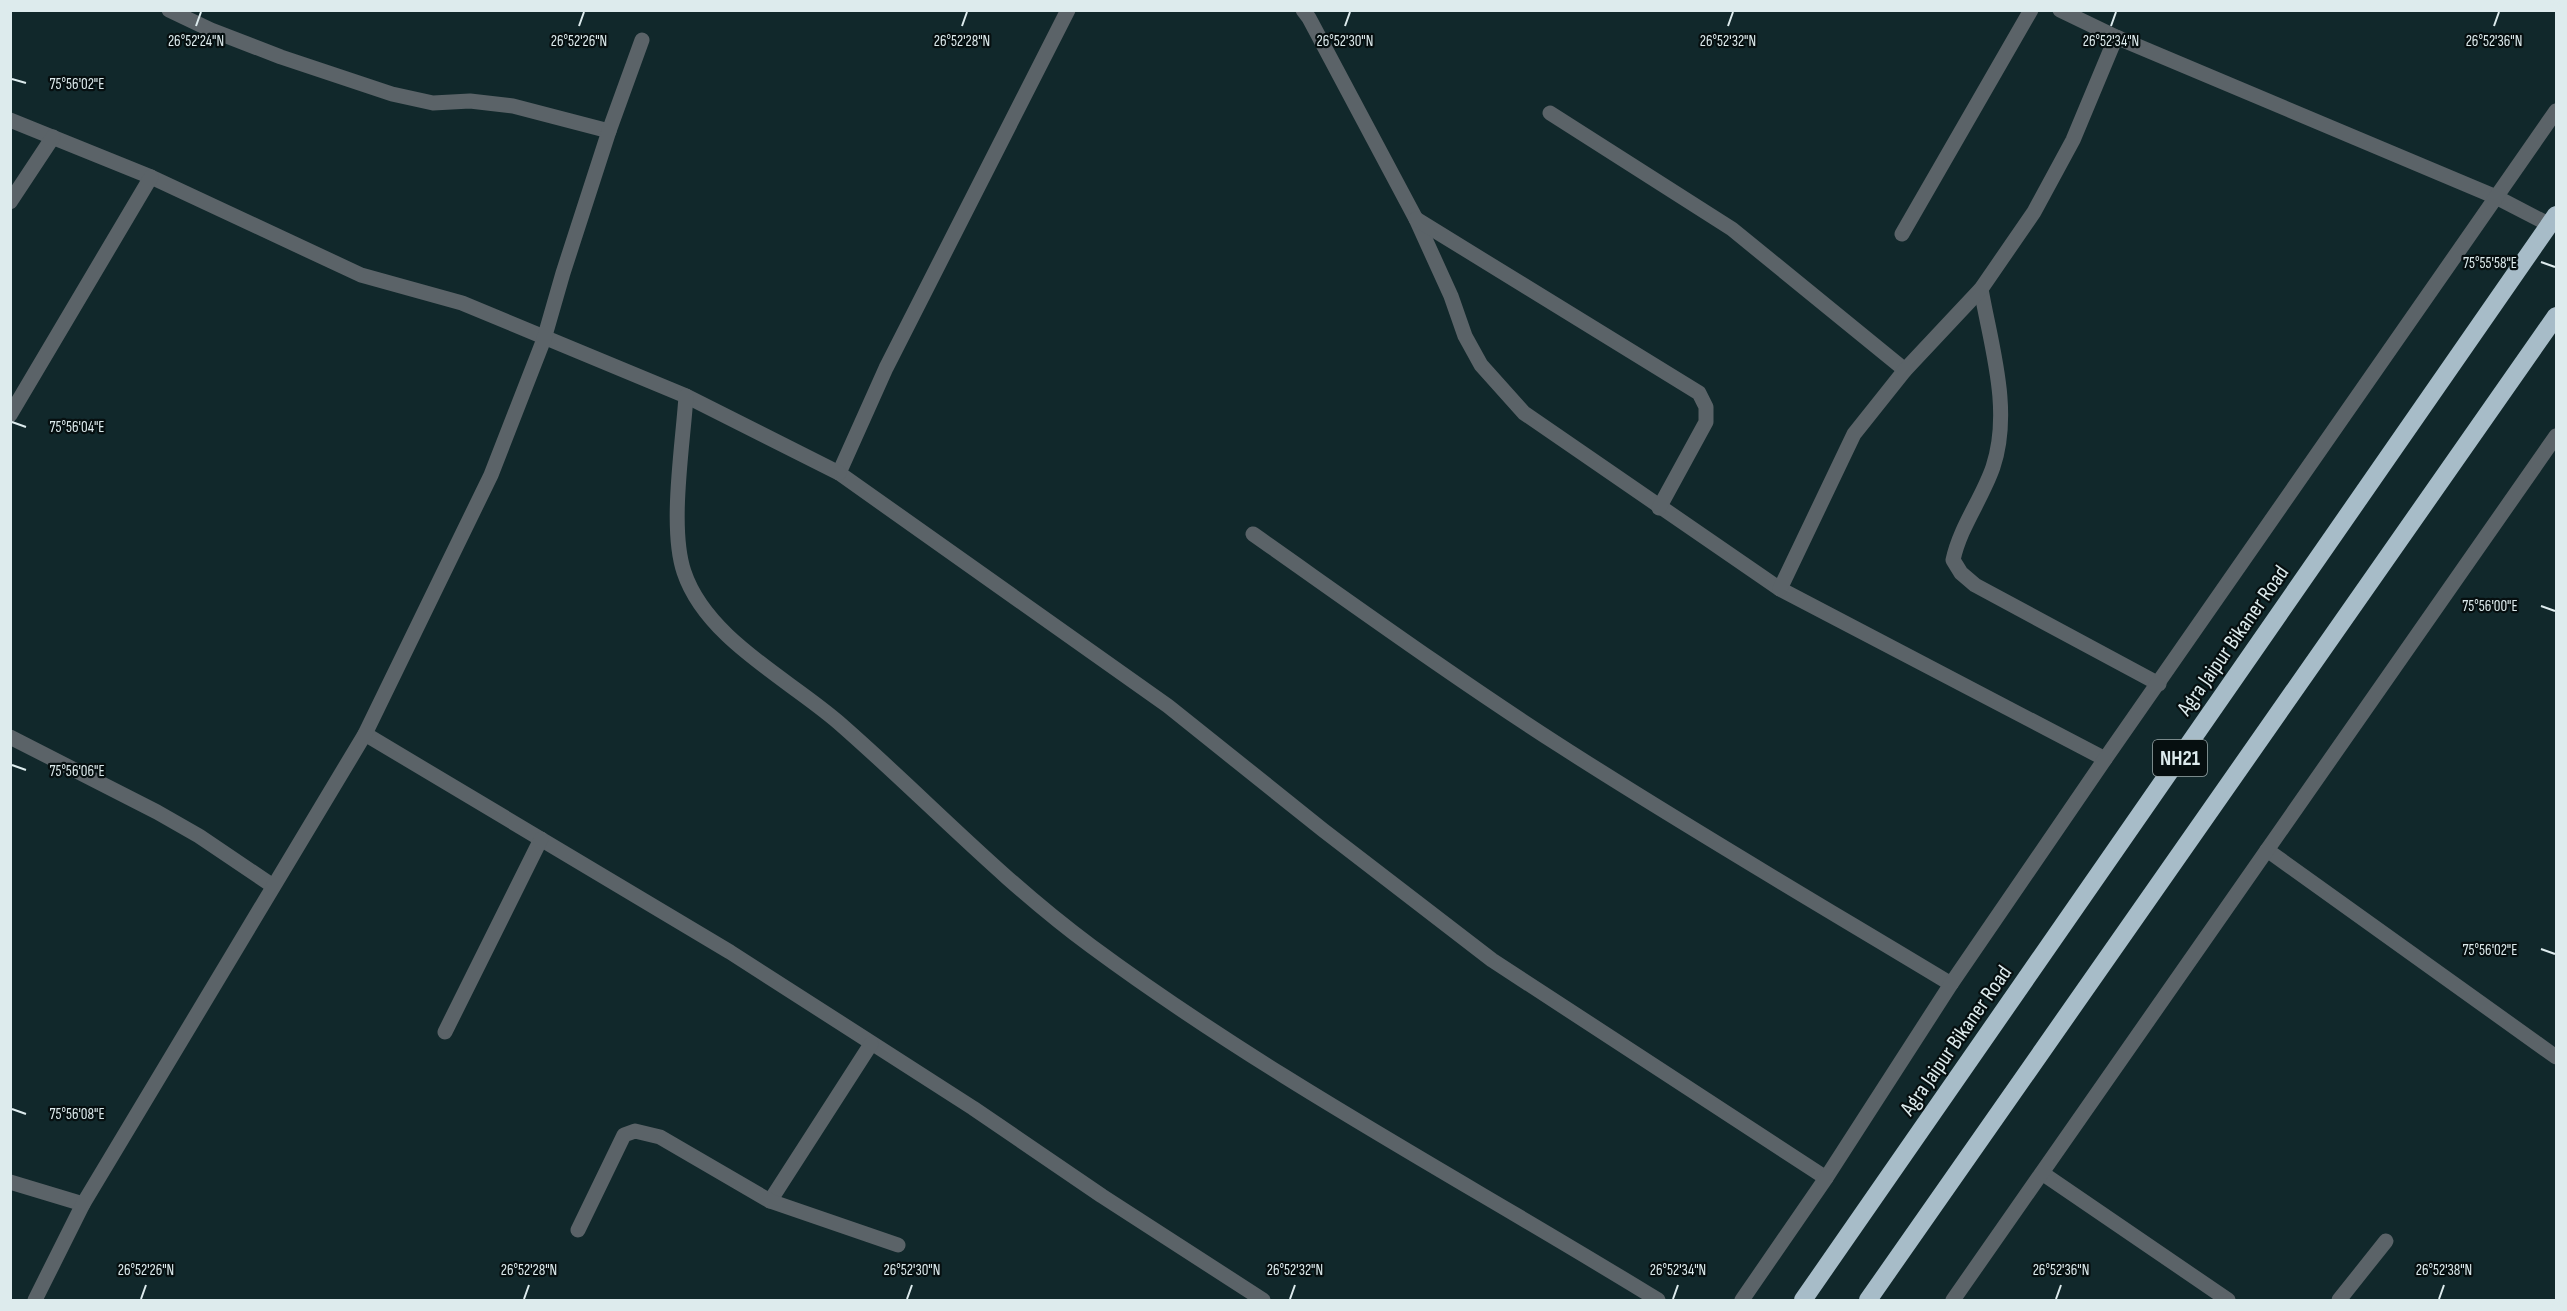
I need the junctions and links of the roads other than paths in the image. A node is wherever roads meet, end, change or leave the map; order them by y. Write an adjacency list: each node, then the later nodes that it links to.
1 (169, 10): 11 (street)
2 (1068, 10): 26 (street)
3 (1303, 10): 16 (street)
4 (2031, 10): 18 (street)
5 (2060, 10): 6 (street)
6 (2116, 37): 14 (street); 19 (street)
7 (642, 40): 11 (street)
8 (2556, 111): 14 (street)
9 (1551, 113): 22 (street)
10 (10, 120): 12 (street)
11 (609, 131): 21 (street)
12 (53, 137): 13 (street); 15 (street)
13 (151, 177): 21 (street); 24 (street)
14 (2496, 197): 17 (street); 30 (street)
15 (10, 202)
16 (1416, 219): 27 (street); 27 (street)
17 (2553, 220): 53 (highway, Agra Jaipur Bikaner Road / NH21)
18 (1902, 234)
19 (1981, 289): 22 (street); 30 (street)
20 (2556, 316): 54 (highway, NH21)
21 (544, 339): 23 (street); 31 (street)
22 (1905, 370): 29 (street)
23 (686, 396): 26 (street); 51 (street)
24 (10, 415)
25 (2556, 436): 35 (street)
26 (838, 473): 42 (street)
27 (1659, 508): 29 (street)
28 (1252, 534): 37 (street)
29 (1780, 589): 33 (street)
30 (2158, 684): 33 (street)
31 (365, 734): 34 (street); 36 (street)
32 (10, 737): 36 (street)
33 (2105, 759): 37 (street)
34 (541, 839): 38 (street); 39 (street)
35 (2268, 850): 40 (street); 41 (street)
36 (273, 886): 45 (street)
37 (1951, 984): 42 (street)
38 (445, 1032)
39 (871, 1044): 44 (street); 50 (street)
40 (2556, 1057)
41 (2043, 1173): 55 (street); 56 (street)
42 (1826, 1178): 52 (street)
43 (10, 1182): 45 (street)
44 (770, 1201): 46 (street); 48 (street)
45 (83, 1204): 49 (street)
46 (578, 1230)
47 (2386, 1241): 57 (street)
48 (898, 1245)
49 (34, 1300)
50 (1263, 1300)
51 (1658, 1300)
52 (1742, 1300)
53 (1803, 1300)
54 (1868, 1300)
55 (1953, 1300)
56 (2228, 1300)
57 (2340, 1300)

